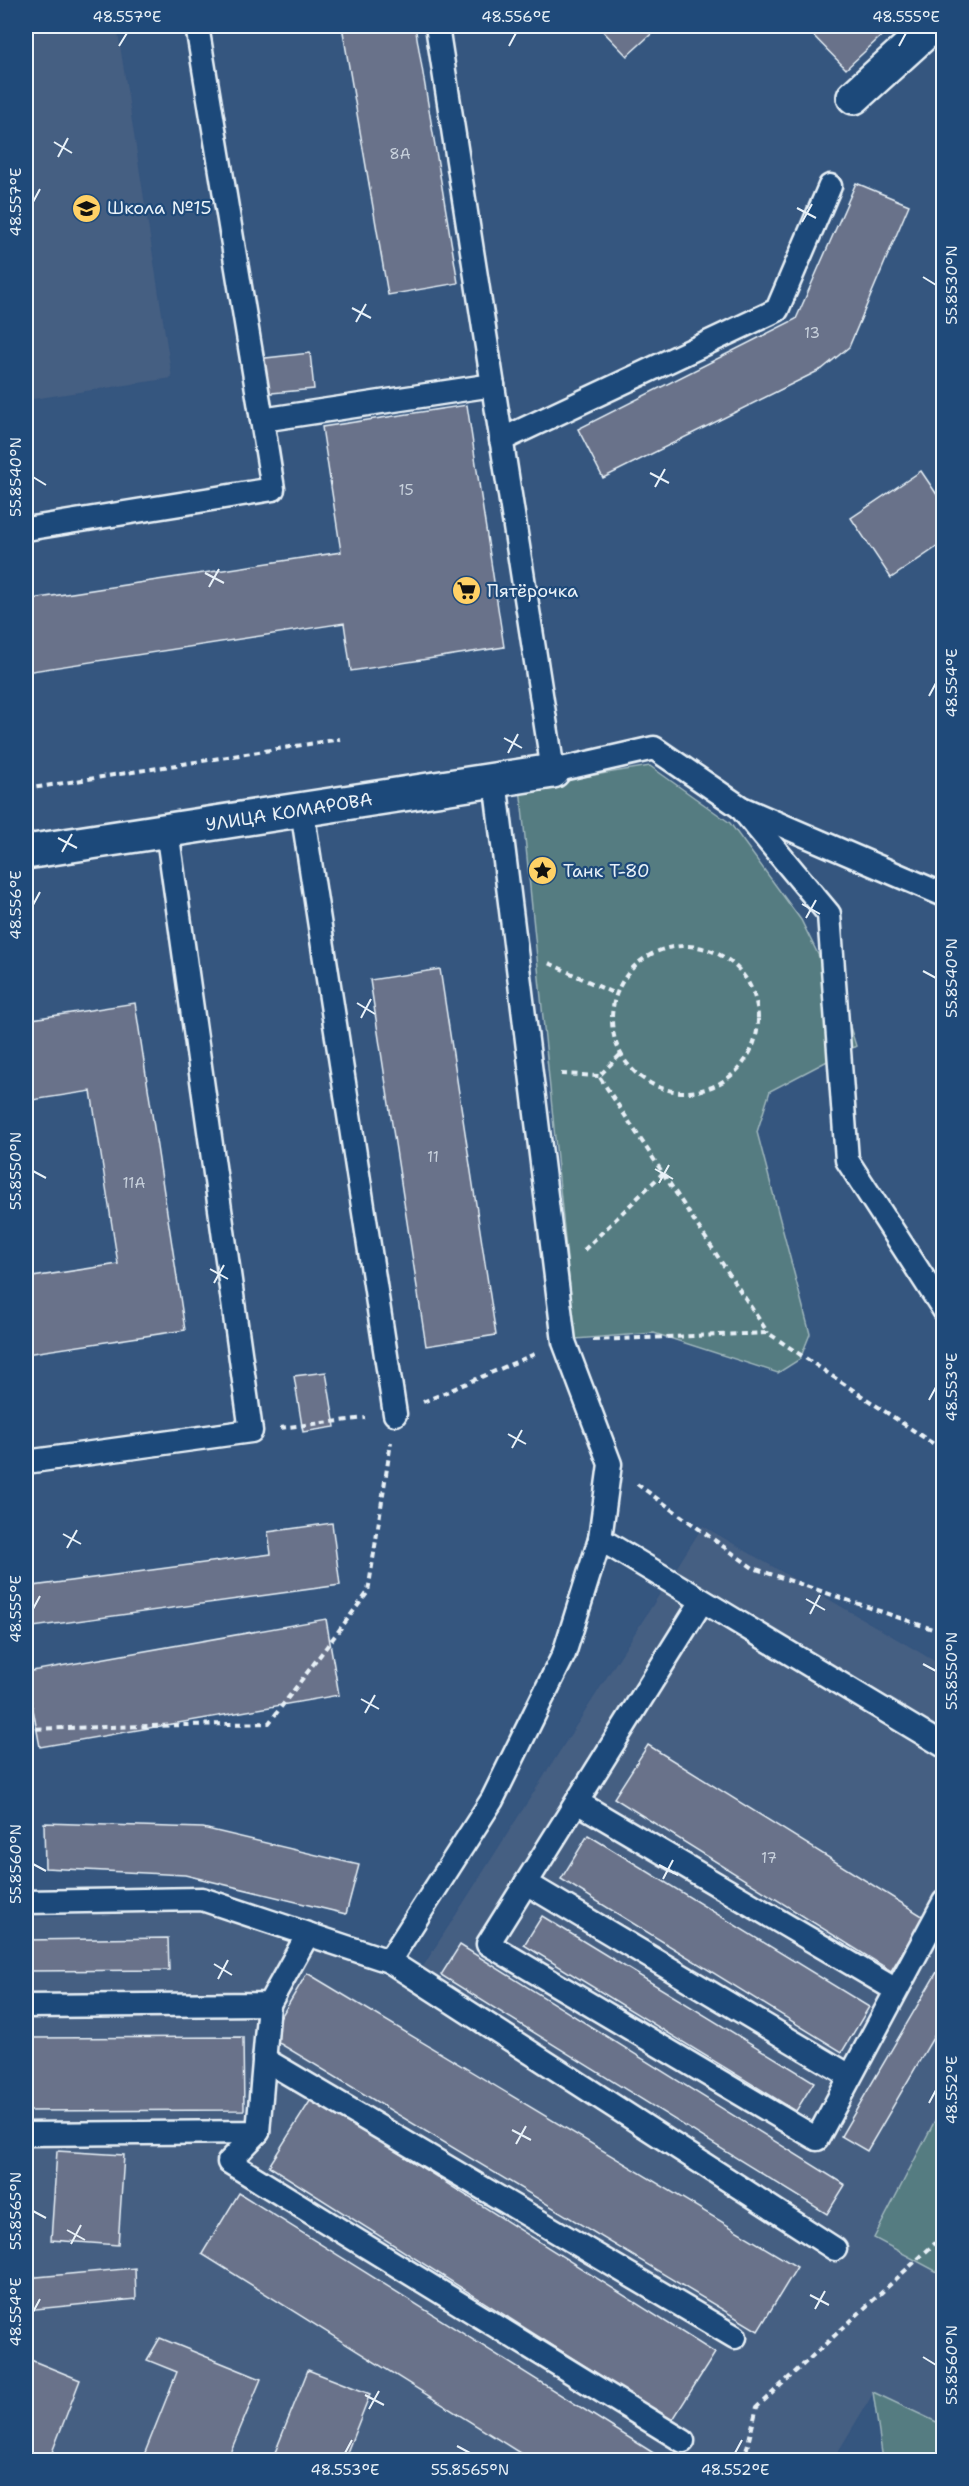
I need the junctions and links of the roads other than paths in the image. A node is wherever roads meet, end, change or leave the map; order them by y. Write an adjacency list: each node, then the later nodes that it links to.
1 (197, 26): 7 (lane)
2 (437, 26): 6 (lane)
3 (932, 26): 4 (street)
4 (854, 97)
5 (830, 186): 8 (lane)
6 (493, 385): 7 (lane); 8 (lane)
7 (262, 420): 9 (lane)
8 (501, 440): 10 (lane)
9 (26, 529)
10 (553, 771): 11 (street, УЛИЦА КОМАРОВА); 12 (lane)
11 (495, 780): 13 (street, УЛИЦА КОМАРОВА); 20 (lane)
12 (740, 807): 16 (lane); 17 (lane)
13 (302, 810): 14 (street, УЛИЦА КОМАРОВА); 18 (lane)
14 (168, 830): 15 (street, УЛИЦА КОМАРОВА); 19 (lane)
15 (26, 852)
16 (944, 894)
17 (944, 1310)
18 (395, 1414)
19 (26, 1462)
20 (600, 1539): 21 (lane); 28 (lane)
21 (702, 1601): 22 (lane); 23 (lane)
22 (944, 1746)
23 (577, 1802): 24 (lane); 29 (lane)
24 (526, 1883): 33 (lane); 33 (lane)
25 (26, 1902): 27 (lane)
26 (944, 1902): 29 (lane)
27 (308, 1934): 28 (lane); 30 (lane)
28 (389, 1961): 36 (lane)
29 (896, 1990): 33 (lane)
30 (269, 2004): 31 (lane); 32 (lane)
31 (26, 2006)
32 (264, 2059): 34 (lane); 37 (lane)
33 (850, 2076)
34 (258, 2132): 35 (lane); 38 (lane)
35 (26, 2134)
36 (835, 2248)
37 (735, 2337)
38 (684, 2441)

